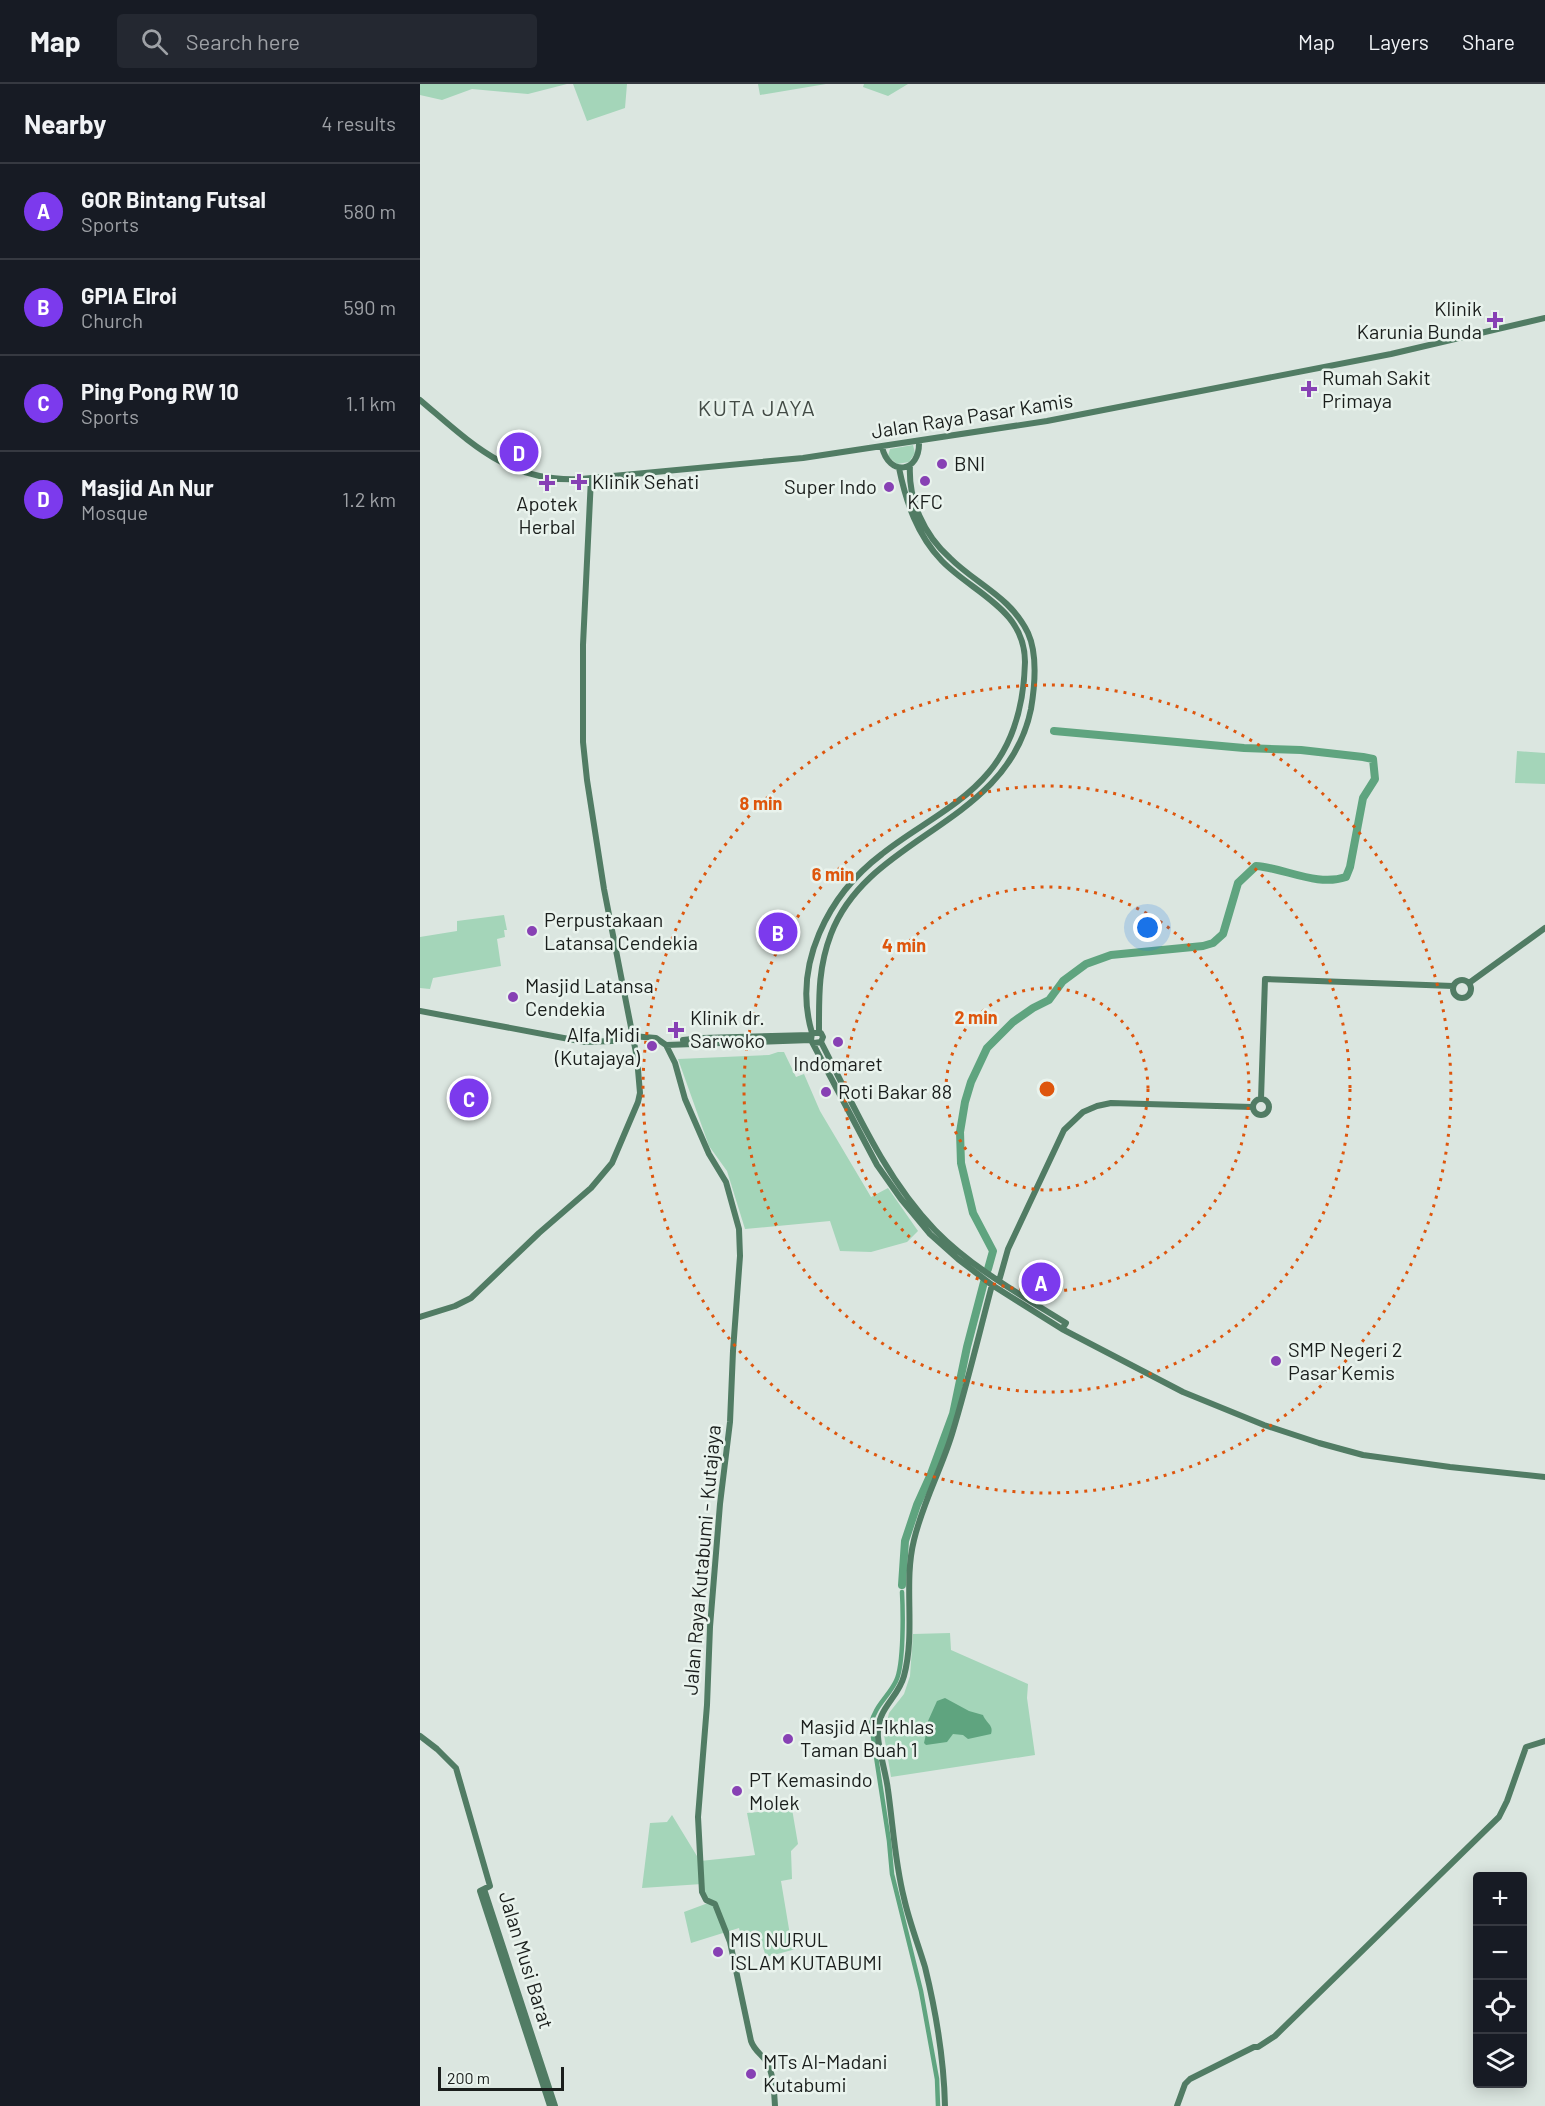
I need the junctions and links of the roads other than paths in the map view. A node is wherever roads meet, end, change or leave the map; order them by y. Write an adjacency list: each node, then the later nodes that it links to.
1 (1545, 318): 3 (street, Jalan Raya Pasar Kamis)
2 (420, 400): 7 (street, Jalan Raya Pasar Kamis)
3 (919, 442): 4 (street, Jalan Raya Pasar Kamis); 5 (street)
4 (882, 447): 6 (street); 7 (street, Jalan Raya Pasar Kamis)
5 (910, 465): 6 (street); 13 (street)
6 (899, 468): 13 (street)
7 (591, 478): 12 (street)
8 (1545, 928): 9 (street)
9 (1469, 983): 10 (street); 10 (street)
10 (1453, 986): 15 (street)
11 (420, 1012): 12 (street)
12 (634, 1037): 14 (street); 20 (street)
13 (815, 1038): 14 (street); 17 (street)
14 (666, 1044): 28 (street, Jalan Raya Kutabumi - Kutajaya)
15 (1261, 1099): 16 (street); 16 (street)
16 (1252, 1107): 18 (street)
17 (932, 1232): 18 (street); 19 (street)
18 (999, 1281): 21 (street)
19 (992, 1285): 21 (street); 29 (street)
20 (420, 1317)
21 (1064, 1326): 22 (street)
22 (1545, 1477)
23 (420, 1736): 25 (street, Jalan Musi Barat)
24 (1545, 1741): 30 (street)
25 (529, 2035): 26 (street, Jalan Musi Barat); 27 (street, Jalan Musi Barat)
26 (550, 2106)
27 (555, 2106)
28 (775, 2106)
29 (945, 2106)
30 (1177, 2106)

